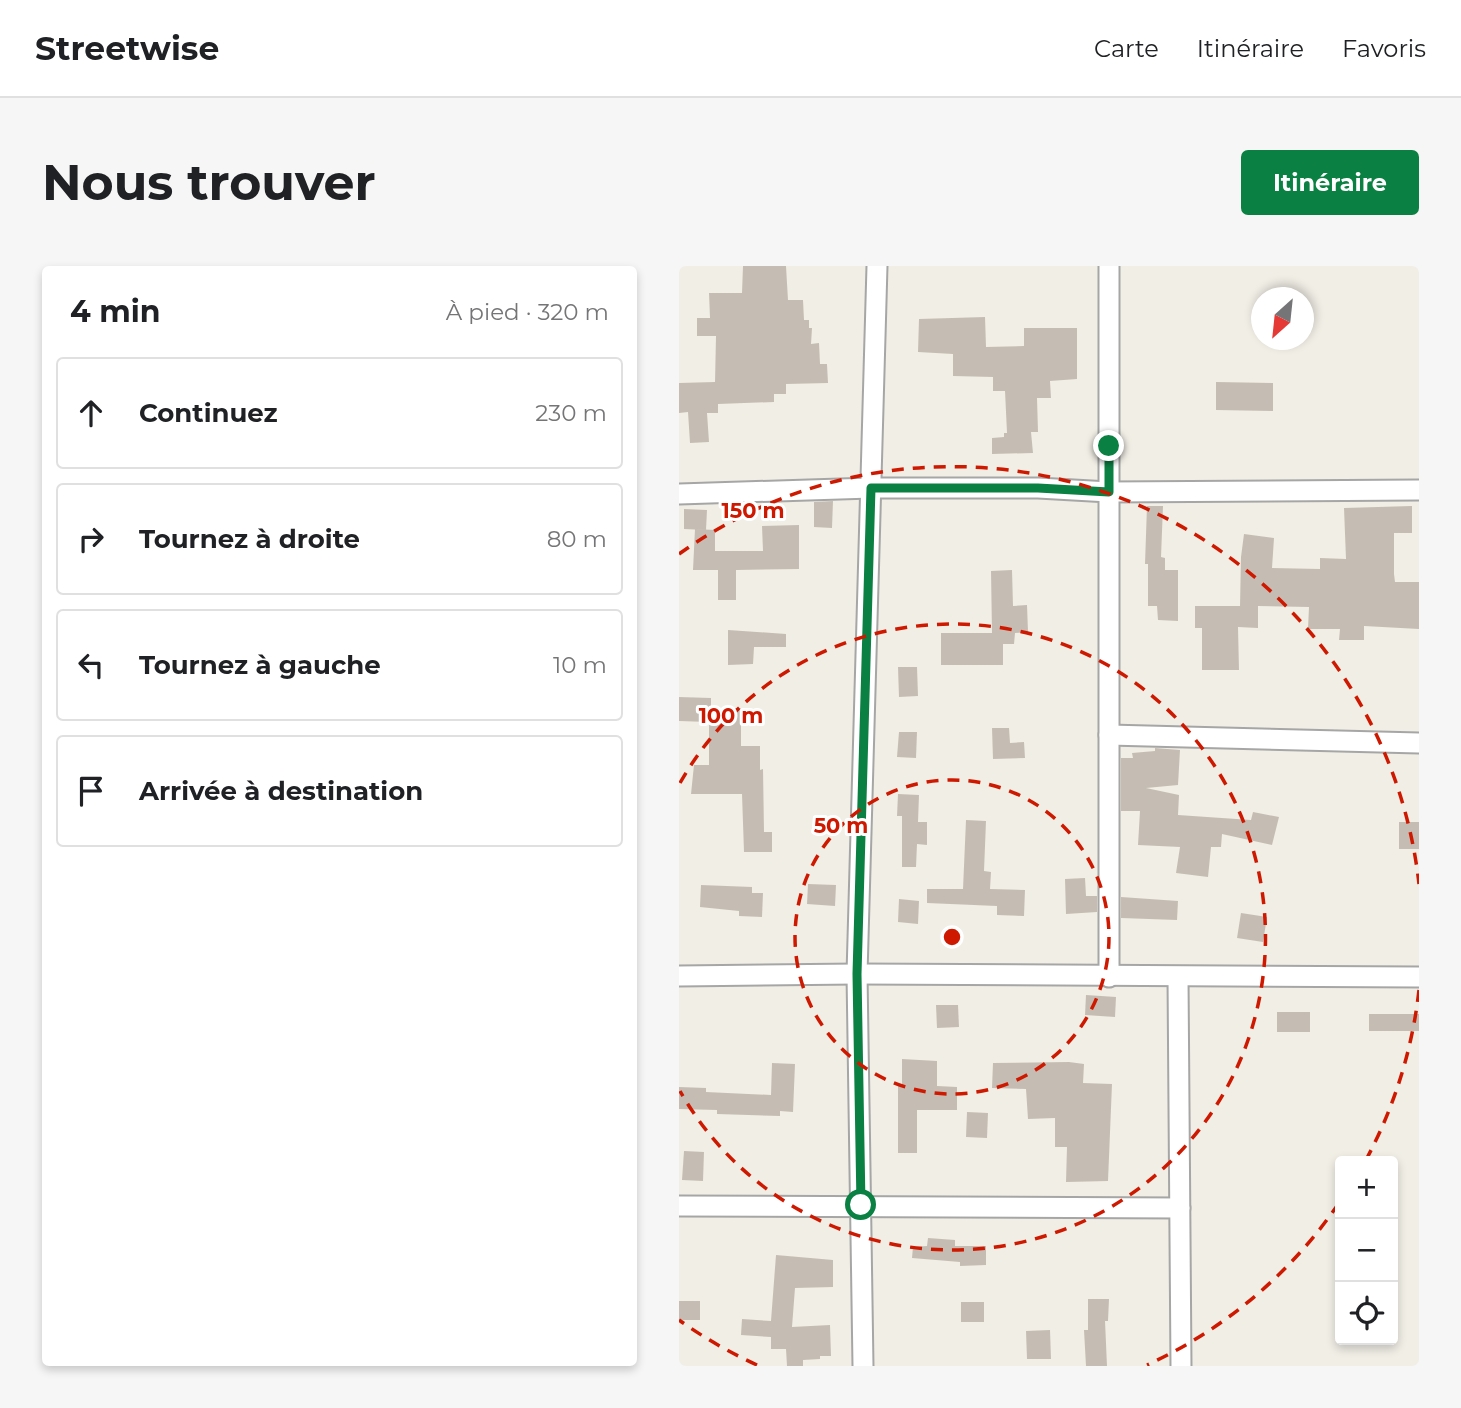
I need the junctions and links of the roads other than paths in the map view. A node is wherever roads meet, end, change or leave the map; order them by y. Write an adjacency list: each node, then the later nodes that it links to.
1 (877, 266): 3 (street)
2 (1109, 266): 5 (street)
3 (871, 488): 5 (street); 6 (street); 9 (street)
4 (1419, 490): 5 (street)
5 (1109, 492): 7 (street)
6 (679, 494)
7 (1109, 735): 8 (street); 11 (street)
8 (1419, 743)
9 (857, 974): 10 (street); 11 (street); 14 (street)
10 (679, 976)
11 (1109, 977): 12 (street)
12 (1178, 977): 13 (street); 16 (street)
13 (1419, 977)
14 (861, 1205): 15 (street); 16 (street); 17 (street)
15 (679, 1206)
16 (1180, 1208): 18 (street)
17 (863, 1366)
18 (1181, 1366)

